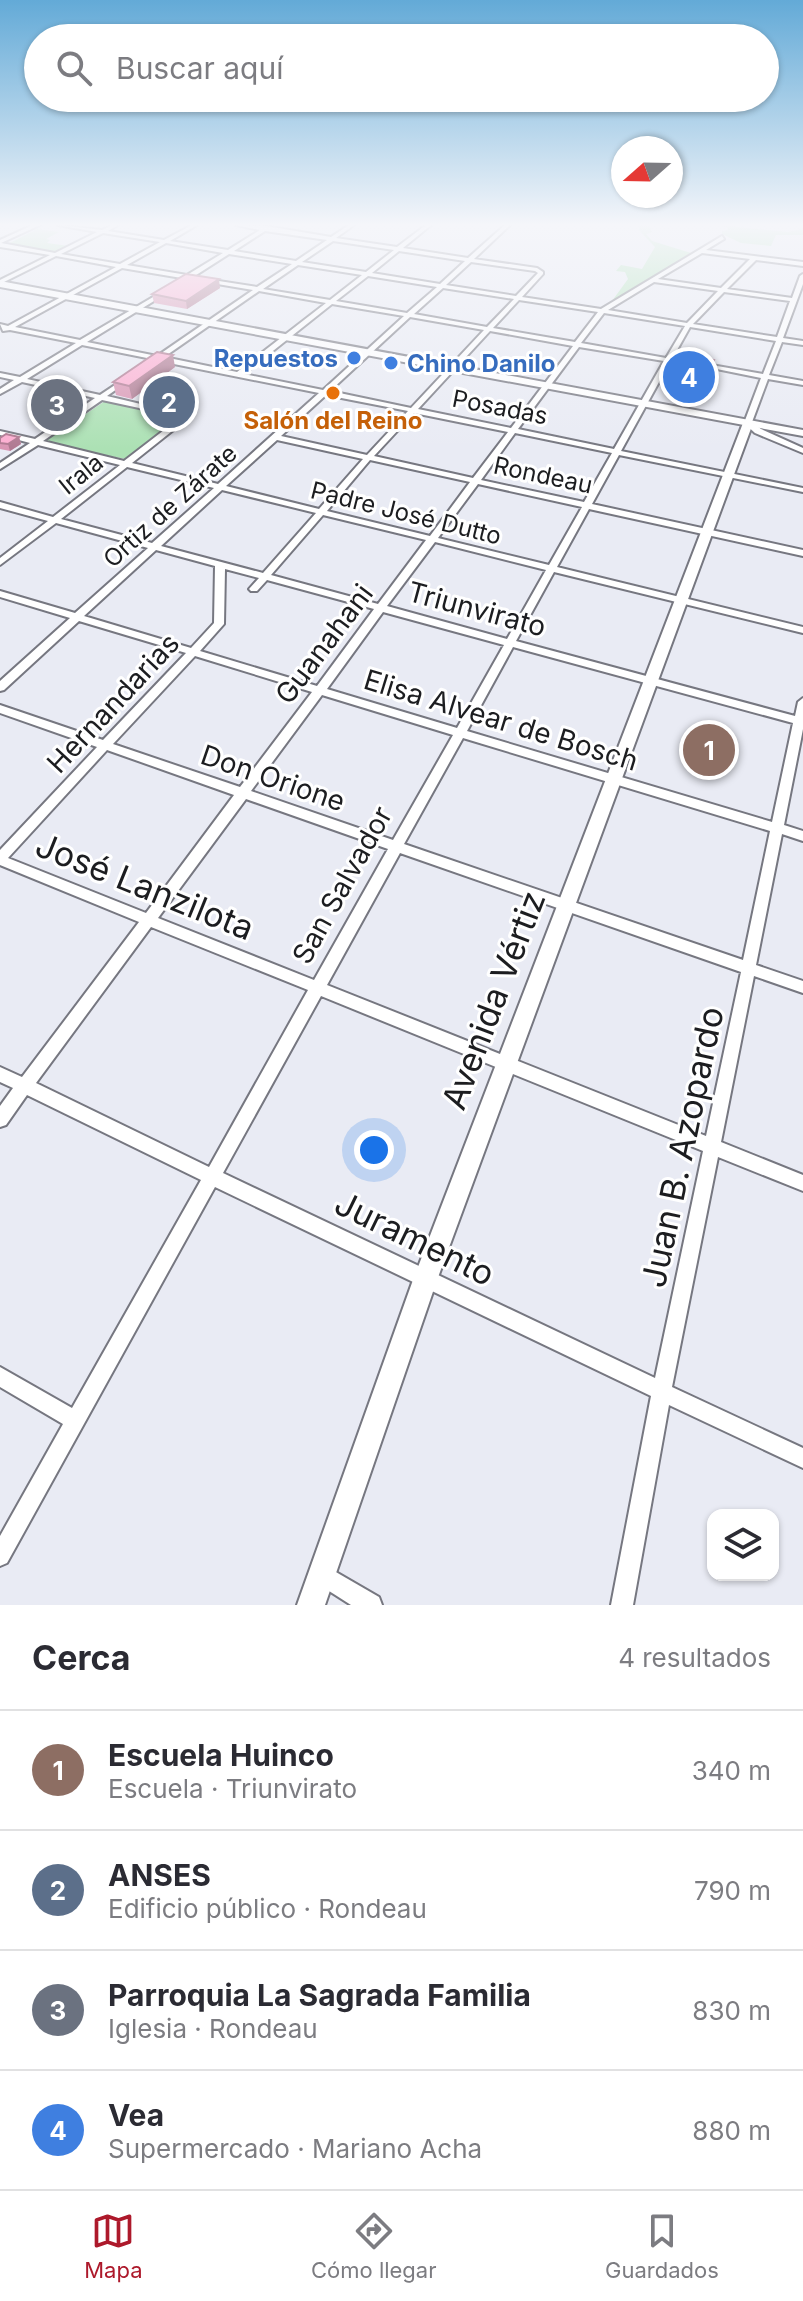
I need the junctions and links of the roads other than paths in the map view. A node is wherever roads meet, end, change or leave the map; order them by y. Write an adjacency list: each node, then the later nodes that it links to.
1 (59, 300): 22 (street)
2 (94, 300): 16 (main road)
3 (152, 300): 16 (street)
4 (243, 300): 20 (street)
5 (318, 300): 14 (street)
6 (334, 300): 14 (street)
7 (425, 300): 19 (street, Ortiz de Zárate)
8 (516, 300): 23 (street)
9 (530, 300): 18 (street)
10 (620, 300): 18 (street, Guanahani)
11 (712, 300): 21 (street, San Salvador)
12 (774, 300): 15 (street)
13 (795, 300): 15 (street)
14 (331, 302): 19 (street); 24 (street)
15 (793, 304): 17 (street); 25 (street)
16 (138, 308): 20 (main road); 26 (street)
17 (803, 309)
18 (602, 311): 21 (street); 28 (street, Guanahani)
19 (408, 315): 23 (street); 29 (street, Ortiz de Zárate)
20 (211, 322): 24 (main road); 30 (street)
21 (689, 324): 25 (street); 31 (street, San Salvador)
22 (3, 329): 26 (street, Posadas)
23 (490, 329): 28 (street); 34 (street)
24 (288, 336): 29 (main road); 37 (street)
25 (780, 340): 27 (street); 38 (street)
26 (81, 343): 30 (street, Posadas); 39 (street)
27 (803, 343)
28 (577, 344): 31 (street); 41 (street, Guanahani)
29 (365, 350): 34 (main road); 43 (street, Ortiz de Zárate)
30 (158, 358): 33 (street); 37 (street, Posadas)
31 (675, 361): 45 (street, San Salvador)
32 (696, 365): 38 (street)
33 (147, 366)
34 (454, 367): 41 (main road); 46 (street)
35 (135, 374): 44 (street)
36 (0, 375): 39 (street)
37 (238, 375): 43 (street, Posadas)
38 (766, 377): 40 (street); 47 (street)
39 (20, 380): 42 (street); 44 (street)
40 (803, 383)
41 (547, 385): 45 (main road); 48 (street, Guanahani)
42 (0, 392)
43 (324, 392): 46 (street, Posadas); 51 (street, Ortiz de Zárate)
44 (102, 397): 52 (street); 56 (street, Irala)
45 (644, 403): 47 (main road); 53 (street, San Salvador)
46 (414, 410): 48 (street, Posadas); 55 (street)
47 (748, 423): 50 (main road); 54 (street); 58 (street, Avenida Vértiz)
48 (513, 430): 53 (street, Posadas); 59 (street, Guanahani)
49 (0, 433): 52 (street, Padre José Dutto)
50 (803, 433)
51 (275, 437): 55 (street, Rondeau); 60 (street, Ortiz de Zárate)
52 (36, 442): 56 (street, Padre José Dutto); 57 (street)
53 (617, 451): 58 (street, Posadas); 63 (street, San Salvador)
54 (803, 451)
55 (369, 457): 59 (street, Rondeau); 64 (street)
56 (126, 464): 60 (street, Padre José Dutto); 65 (street, Irala)
57 (0, 467)
58 (728, 474): 61 (street, Posadas); 66 (street, Avenida Vértiz)
59 (475, 481): 63 (street, Rondeau); 67 (street, Guanahani)
60 (220, 488): 64 (street, Padre José Dutto); 68 (street, Ortiz de Zárate)
61 (803, 490)
62 (0, 505): 65 (street, Triunvirato)
63 (587, 505): 66 (street, Rondeau); 72 (street, San Salvador)
64 (322, 513): 67 (street, Padre José Dutto); 73 (street)
65 (57, 520): 68 (street, Triunvirato); 70 (street, Irala)
66 (708, 532): 69 (street, Rondeau); 76 (street, Avenida Vértiz)
67 (432, 540): 72 (street, Padre José Dutto); 77 (street, Guanahani)
68 (154, 546): 71 (street, Triunvirato); 78 (street, Ortiz de Zárate)
69 (803, 553)
70 (0, 562)
71 (220, 564): 73 (street, Triunvirato); 81 (street, Hernandarias)
72 (551, 569): 76 (street, Padre José Dutto); 80 (street, San Salvador)
73 (265, 576): 74 (street); 77 (street, Triunvirato)
74 (254, 589)
75 (0, 594): 78 (street, Elisa Alvear de Bosch)
76 (682, 601): 79 (street, Padre José Dutto); 82 (street, Avenida Vértiz)
77 (381, 608): 80 (street, Triunvirato); 84 (street, Guanahani)
78 (76, 617): 81 (street, Elisa Alvear de Bosch); 83 (street, Ortiz de Zárate)
79 (803, 630)
80 (510, 643): 82 (street, Triunvirato); 88 (street, San Salvador)
81 (193, 653): 84 (street, Elisa Alvear de Bosch); 89 (street, Hernandarias)
82 (652, 681): 87 (street, Triunvirato); 90 (street, Avenida Vértiz)
83 (0, 687)
84 (319, 690): 88 (street, Elisa Alvear de Bosch); 91 (street, Guanahani)
85 (803, 702): 87 (street, Juan B. Azopardo)
86 (0, 709): 89 (street, Don Orione)
87 (801, 722): 92 (street, Juan B. Azopardo)
88 (460, 732): 90 (street, Elisa Alvear de Bosch); 94 (street, San Salvador)
89 (107, 746): 91 (street, Don Orione); 95 (street, Hernandarias)
90 (614, 780): 92 (street, Elisa Alvear de Bosch); 96 (street, Avenida Vértiz)
91 (243, 793): 94 (street, Don Orione); 97 (street, Guanahani)
92 (777, 829): 93 (street, Elisa Alvear de Bosch); 98 (street, Juan B. Azopardo)
93 (803, 836)
94 (396, 846): 96 (street, Don Orione); 99 (street, San Salvador)
95 (0, 859): 97 (street, José Lanzilota)
96 (568, 906): 98 (street, Don Orione); 101 (street, Avenida Vértiz)
97 (148, 920): 99 (street, José Lanzilota); 103 (street, Guanahani)
98 (750, 969): 100 (street, Don Orione); 105 (street, Juan B. Azopardo)
99 (317, 987): 101 (street, José Lanzilota); 106 (street, San Salvador)
100 (803, 987)
101 (507, 1064): 105 (street, José Lanzilota); 108 (street, Avenida Vértiz)
102 (0, 1074): 103 (street, Juramento)
103 (25, 1086): 104 (street, Guanahani); 106 (street, Juramento)
104 (0, 1119)
105 (713, 1146): 107 (street, José Lanzilota); 110 (street, Juan B. Azopardo)
106 (212, 1175): 108 (street, Juramento); 111 (street, San Salvador)
107 (803, 1183)
108 (425, 1280): 110 (street, Juramento); 114 (street, Avenida Vértiz)
109 (0, 1376): 111 (street)
110 (662, 1390): 112 (street, Juramento); 117 (street, Juan B. Azopardo)
111 (76, 1421): 113 (street, San Salvador)
112 (803, 1458)
113 (0, 1556)
114 (322, 1575): 115 (street, Avenida Vértiz); 116 (street)
115 (311, 1605)
116 (371, 1605)
117 (622, 1605)

